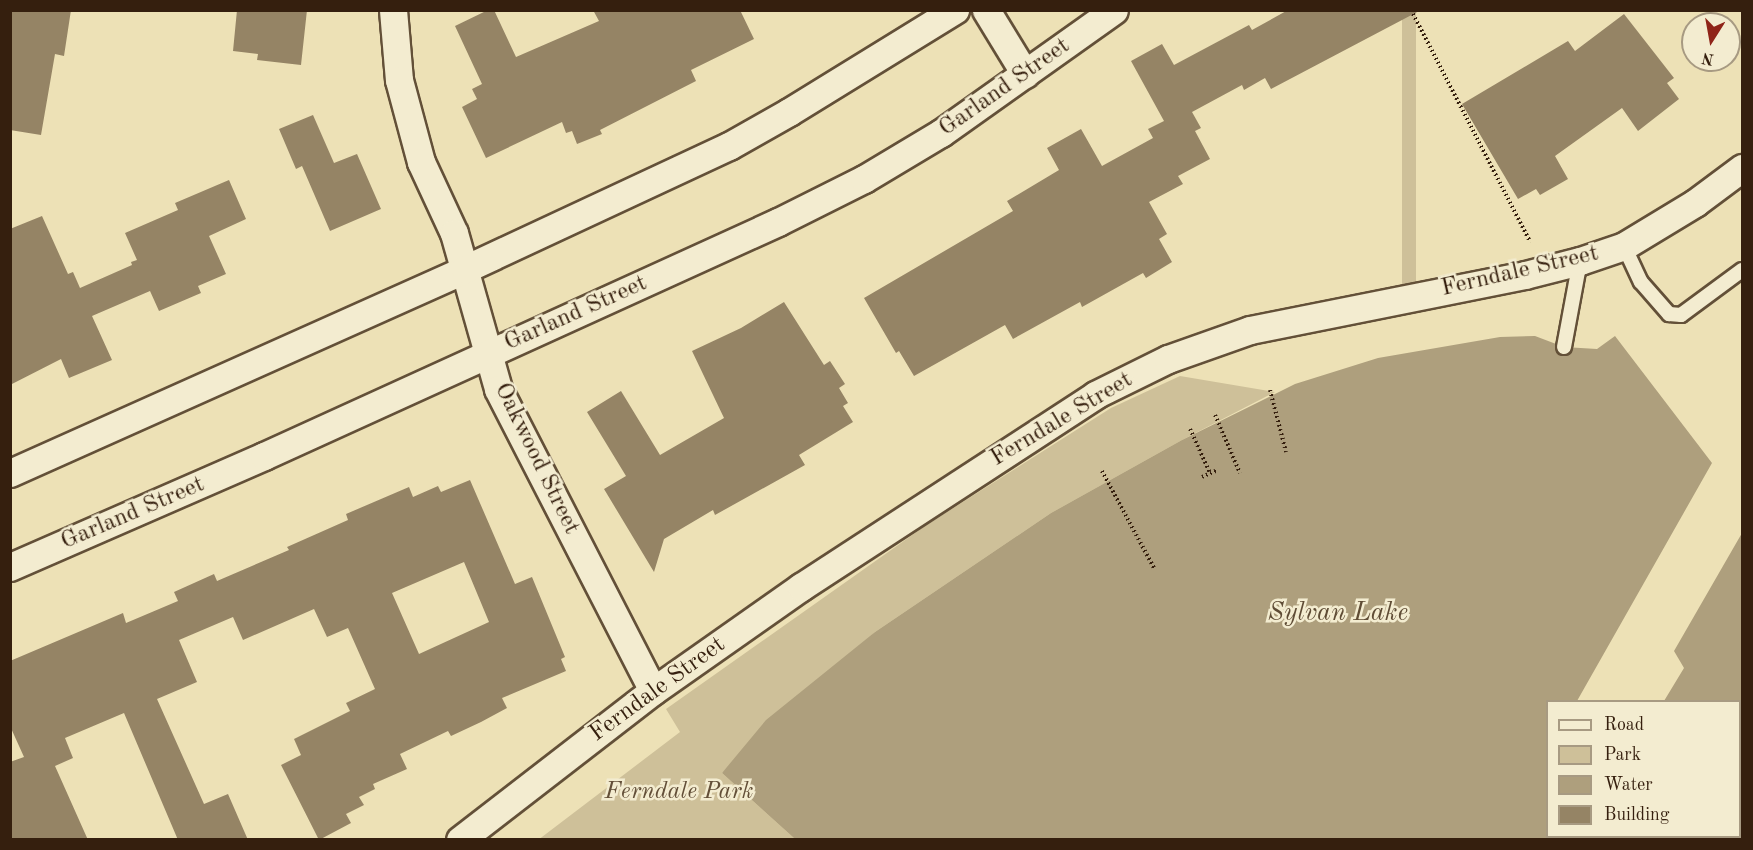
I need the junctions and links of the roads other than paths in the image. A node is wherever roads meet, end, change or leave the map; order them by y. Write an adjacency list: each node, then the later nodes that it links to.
1 (393, 10): 9 (street, Oakwood Street)
2 (955, 10): 9 (street)
3 (986, 10): 5 (street)
4 (1114, 10): 5 (street, Garland Street)
5 (1025, 74): 12 (street, Garland Street)
6 (1743, 168): 7 (street, Ferndale Street)
7 (1624, 246): 8 (street, Ferndale Street); 10 (lane)
8 (1580, 261): 11 (lane); 15 (street, Ferndale Street)
9 (465, 269): 12 (street, Oakwood Street); 13 (street)
10 (1743, 270)
11 (1564, 347)
12 (489, 353): 14 (street, Garland Street); 15 (street, Oakwood Street)
13 (10, 473)
14 (10, 567)
15 (652, 691): 16 (street, Ferndale Street)
16 (460, 840)

